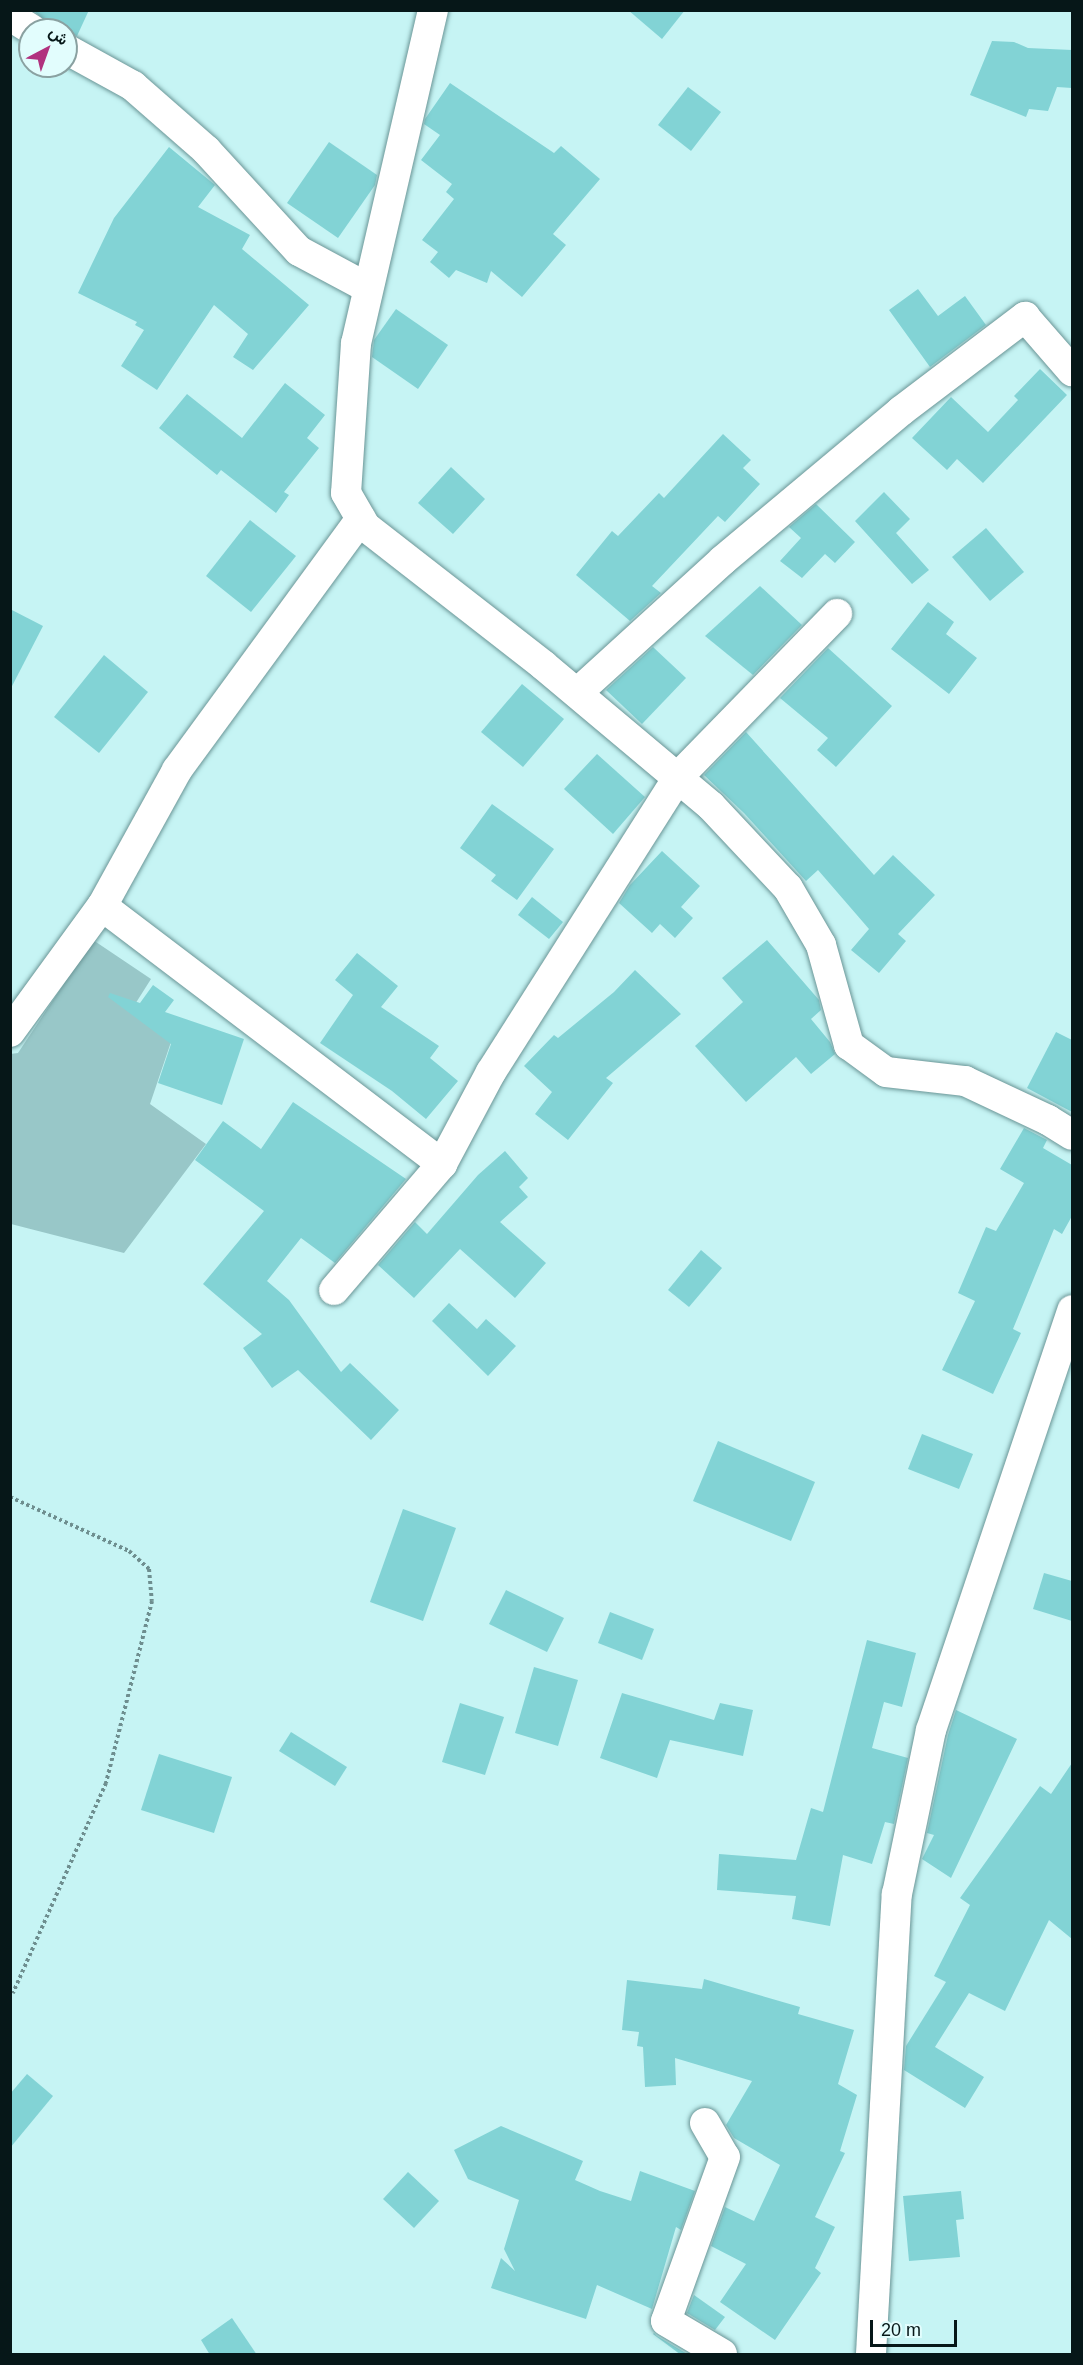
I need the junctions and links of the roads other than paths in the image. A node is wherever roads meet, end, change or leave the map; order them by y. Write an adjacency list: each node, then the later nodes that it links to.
1 (433, 10): 3 (street)
2 (78, 56): 3 (street)
3 (368, 288): 5 (street)
4 (1072, 371): 7 (street)
5 (361, 519): 7 (street); 9 (street)
6 (837, 614): 8 (street)
7 (577, 693): 8 (street)
8 (678, 777): 11 (street); 12 (street)
9 (102, 906): 10 (street); 12 (street)
10 (10, 1032)
11 (1072, 1135)
12 (442, 1164): 13 (street)
13 (334, 1290)
14 (1072, 1310): 17 (street)
15 (705, 2123): 16 (street)
16 (722, 2355)
17 (871, 2355)

